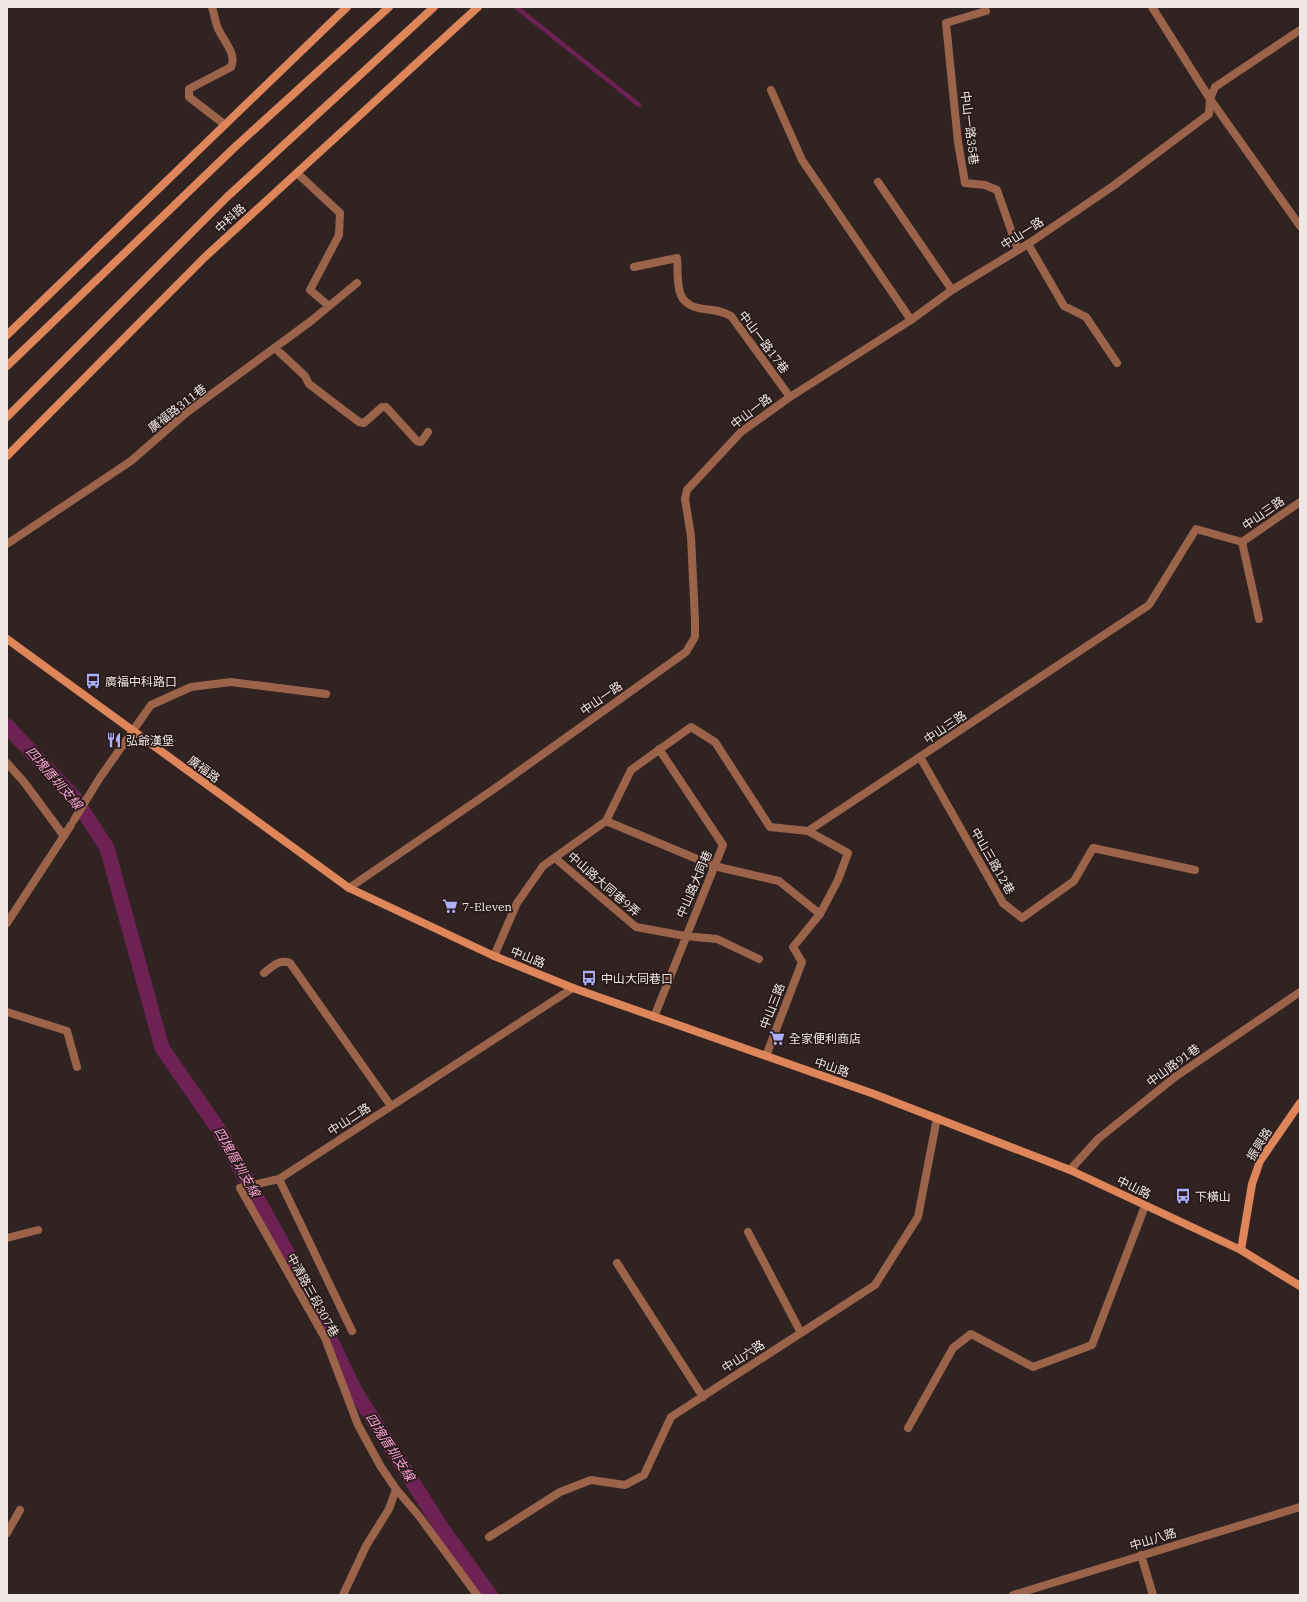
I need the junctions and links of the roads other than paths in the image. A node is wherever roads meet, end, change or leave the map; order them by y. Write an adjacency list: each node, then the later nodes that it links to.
1 (212, 7): 11 (street)
2 (347, 7): 11 (street)
3 (389, 7): 25 (street)
4 (434, 7): 27 (street, 中科路)
5 (478, 7): 12 (street, 中科路)
6 (1152, 7): 10 (street)
7 (986, 11): 16 (street, 中山一路35巷)
8 (1300, 30): 10 (street, 中山一路)
9 (771, 90): 21 (street)
10 (1210, 99): 14 (street); 15 (street, 中山一路)
11 (224, 124): 22 (street)
12 (297, 173): 20 (street); 29 (street, 中科路)
13 (878, 182): 19 (street)
14 (1300, 226)
15 (1028, 244): 16 (street, 中山一路); 24 (street)
16 (1018, 250): 19 (street, 中山一路)
17 (634, 267): 26 (street, 中山一路17巷)
18 (357, 283): 20 (street, 廣福路311巷)
19 (952, 290): 21 (street, 中山一路)
20 (329, 306): 23 (street, 廣福路311巷)
21 (911, 320): 26 (street, 中山一路)
22 (7, 335)
23 (275, 348): 28 (street); 32 (street, 廣福路311巷)
24 (1117, 363)
25 (7, 366)
26 (790, 397): 46 (street, 中山一路)
27 (7, 417)
28 (428, 432)
29 (7, 456)
30 (1300, 502): 31 (street, 中山三路)
31 (1242, 542): 33 (street); 38 (street, 中山三路)
32 (7, 544)
33 (1259, 619)
34 (7, 639): 36 (street, 廣福路)
35 (326, 694): 36 (street)
36 (132, 732): 42 (street); 46 (street, 廣福路)
37 (659, 749): 40 (street); 41 (street); 44 (street, 中山路大同巷)
38 (920, 758): 41 (street, 中山三路); 45 (street, 中山三路12巷)
39 (7, 763): 42 (street)
40 (606, 821): 43 (street); 44 (street)
41 (808, 831): 47 (street, 中山三路)
42 (64, 836): 48 (street)
43 (555, 858): 49 (street, 中山路大同巷9弄); 50 (street)
44 (714, 866): 47 (street); 49 (street, 中山路大同巷)
45 (1194, 870)
46 (349, 888): 50 (street, 中山路)
47 (820, 914): 57 (street, 中山三路)
48 (7, 923)
49 (685, 936): 51 (street, 中山路大同巷9弄); 56 (street, 中山路大同巷)
50 (494, 956): 53 (street, 中山路)
51 (759, 959)
52 (264, 973): 60 (street)
53 (573, 988): 56 (street, 中山路); 60 (street, 中山二路)
54 (1300, 992): 62 (street, 中山路91巷)
55 (7, 1012): 58 (street)
56 (654, 1017): 57 (street, 中山路)
57 (766, 1056): 61 (street, 中山路)
58 (77, 1066)
59 (1300, 1103): 69 (street, 振興路)
60 (391, 1106): 63 (street, 中山二路)
61 (937, 1118): 62 (street, 中山路); 73 (street, 中山六路)
62 (1070, 1170): 65 (street, 中山路)
63 (279, 1178): 64 (street, 中山二路); 72 (street)
64 (240, 1188): 76 (street, 中清路三段307巷)
65 (1145, 1206): 69 (street, 中山路); 75 (street)
66 (38, 1230): 68 (street)
67 (748, 1232): 73 (street)
68 (7, 1238)
69 (1241, 1250): 71 (street, 中山路)
70 (617, 1263): 74 (street)
71 (1300, 1286)
72 (352, 1331)
73 (801, 1333): 74 (street, 中山六路)
74 (703, 1397): 80 (street, 中山六路)
75 (908, 1428)
76 (396, 1489): 82 (street); 83 (street, 中清路三段307巷)
77 (1300, 1506): 81 (street, 中山八路)
78 (20, 1510): 79 (street)
79 (7, 1533)
80 (489, 1537)
81 (1141, 1555): 84 (street, 中山八路); 85 (street)
82 (343, 1595)
83 (477, 1595)
84 (1013, 1595)
85 (1153, 1595)

